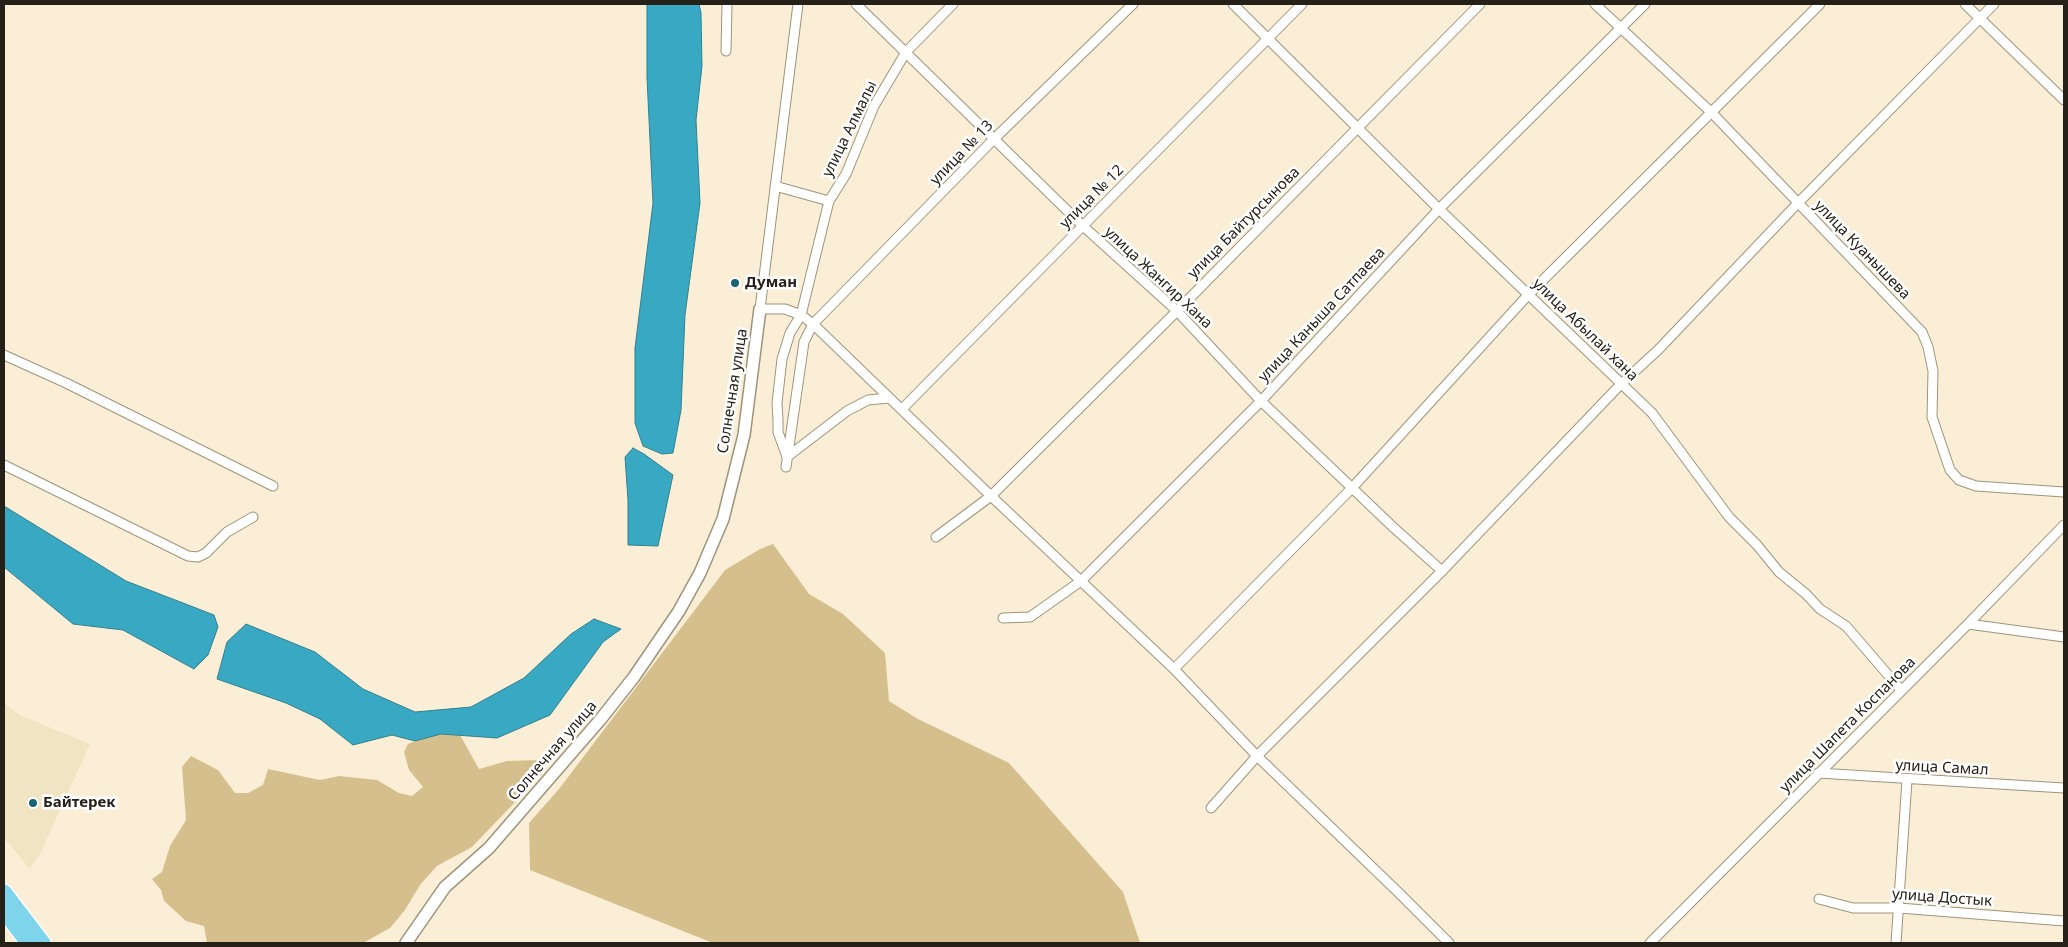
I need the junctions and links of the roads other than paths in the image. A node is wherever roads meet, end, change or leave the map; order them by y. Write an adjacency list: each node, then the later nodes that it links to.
1 (727, 4): 17 (street)
2 (798, 4): 23 (street, Солнечная улица)
3 (856, 4): 18 (street, улица Жангир Хана)
4 (953, 4): 18 (street, улица Алмалы)
5 (1133, 4): 22 (street, улица № 13)
6 (1233, 4): 16 (street, улица Абылай хана)
7 (1302, 4): 16 (street, улица № 12)
8 (1480, 4): 21 (street, улица Байтурсынова)
9 (1595, 4): 15 (street, улица Куанышева)
10 (1645, 4): 15 (street, улица Каныша Сатпаева)
11 (1820, 4): 20 (street)
12 (1965, 4): 14 (street)
13 (1994, 4): 14 (street)
14 (1979, 18): 19 (street); 25 (street)
15 (1620, 29): 20 (street, улица Куанышева); 26 (street, улица Каныша Сатпаева)
16 (1268, 40): 21 (street, улица Абылай хана); 27 (street, улица № 12)
17 (726, 52)
18 (906, 52): 22 (street, улица Жангир Хана); 24 (street, улица Алмалы)
19 (2064, 100)
20 (1712, 113): 25 (street, улица Куанышева); 28 (street)
21 (1358, 127): 26 (street, улица Абылай хана); 30 (street, улица Байтурсынова)
22 (994, 138): 27 (street, улица Жангир Хана); 32 (street, улица № 13)
23 (775, 186): 24 (street); 29 (street, Солнечная улица)
24 (829, 202): 31 (street, улица Алмалы)
25 (1798, 203): 34 (street); 43 (street, улица Куанышева)
26 (1439, 210): 28 (street, улица Абылай хана); 36 (street, улица Каныша Сатпаева)
27 (1082, 226): 30 (street, улица Жангир Хана); 37 (street, улица № 12)
28 (1528, 295): 34 (street, улица Абылай хана); 42 (street)
29 (760, 308): 31 (street); 67 (street, Солнечная улица)
30 (1177, 311): 36 (street, улица Жангир Хана); 44 (street, улица Байтурсынова)
31 (801, 315): 32 (street); 38 (street, улица Алмалы)
32 (813, 324): 35 (street); 38 (street)
33 (4, 355): 41 (street)
34 (1621, 384): 48 (street); 54 (street, улица Абылай хана)
35 (888, 398): 37 (street); 38 (street)
36 (1261, 401): 42 (street, улица Жангир Хана); 49 (street, улица Каныша Сатпаева)
37 (902, 409): 44 (street)
38 (787, 457): 40 (street)
39 (4, 465): 45 (street)
40 (786, 467)
41 (273, 486)
42 (1352, 488): 48 (street, улица Жангир Хана); 53 (street)
43 (2064, 492)
44 (990, 496): 47 (street, улица Байтурсынова); 49 (street)
45 (253, 517)
46 (2064, 525): 51 (street, улица Шапета Коспанова)
47 (936, 537)
48 (1442, 571): 55 (street)
49 (1081, 581): 50 (street, улица Каныша Сатпаева); 53 (street)
50 (1002, 618)
51 (1968, 624): 52 (street); 54 (street, улица Шапета Коспанова)
52 (2064, 637)
53 (1174, 669): 55 (street)
54 (1901, 690): 56 (street, улица Шапета Коспанова)
55 (1257, 756): 59 (street); 68 (street)
56 (1818, 773): 57 (street, улица Самал); 69 (street, улица Шапета Коспанова)
57 (1907, 780): 58 (street, улица Самал); 62 (street)
58 (2064, 788)
59 (1211, 808)
60 (4, 892): 66 (highway)
61 (1819, 899): 62 (street, улица Достык)
62 (1898, 908): 64 (street, улица Достык); 70 (street)
63 (4, 911): 65 (highway)
64 (2064, 921)
65 (28, 943)
66 (43, 943)
67 (406, 943)
68 (1449, 943)
69 (1650, 943)
70 (1896, 943)

